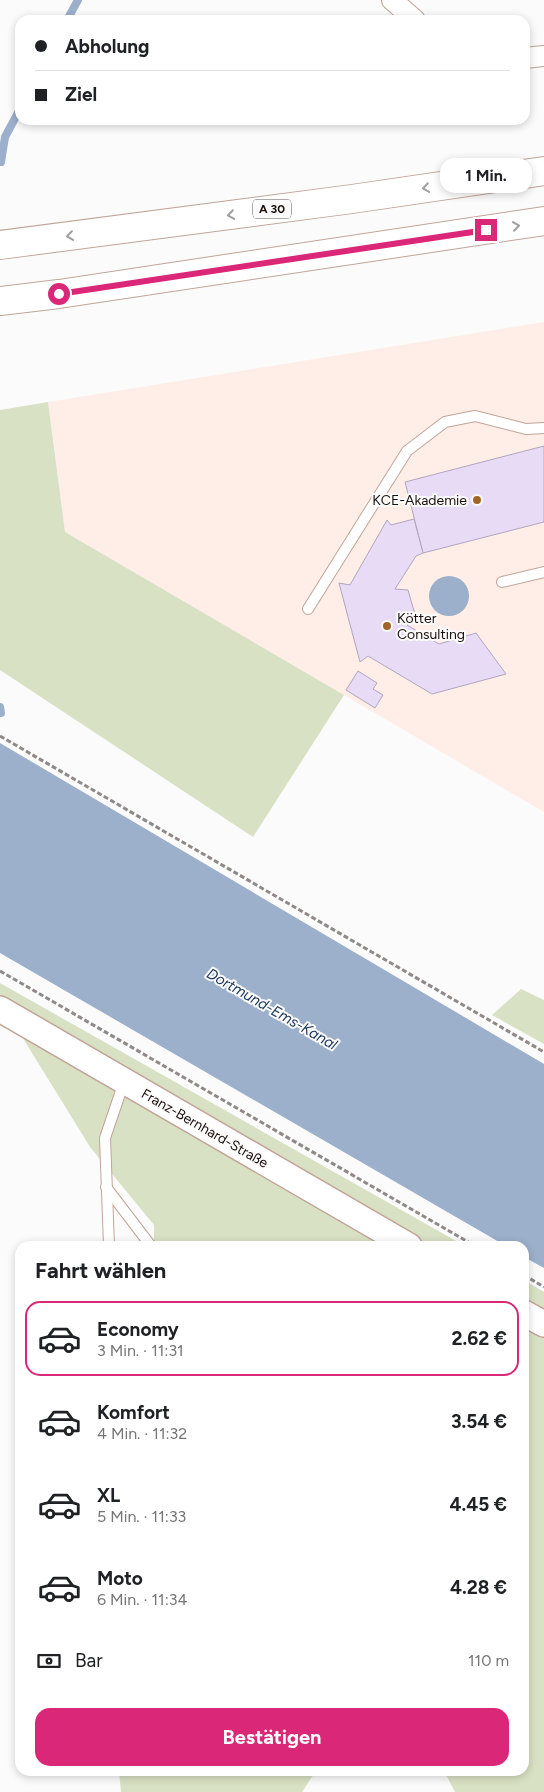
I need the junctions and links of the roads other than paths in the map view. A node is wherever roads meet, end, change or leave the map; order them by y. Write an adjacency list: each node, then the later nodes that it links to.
1 (392, 0): 2 (street)
2 (409, 15)
3 (544, 56): 4 (street)
4 (530, 57)
5 (544, 171): 7 (highway, A 30, one-way to 7)
6 (544, 222): 8 (highway, one-way to 6)
7 (0, 245)
8 (0, 301)
9 (544, 428): 12 (lane)
10 (544, 572): 11 (lane)
11 (502, 582)
12 (308, 609)
13 (0, 1009): 14 (street, Franz-Bernhard-Straße)
14 (124, 1081): 15 (lane); 18 (street, Franz-Bernhard-Straße)
15 (106, 1187): 16 (lane); 17 (lane)
16 (109, 1241)
17 (147, 1241)
18 (401, 1241)
19 (529, 1315): 20 (street)
20 (544, 1324)

